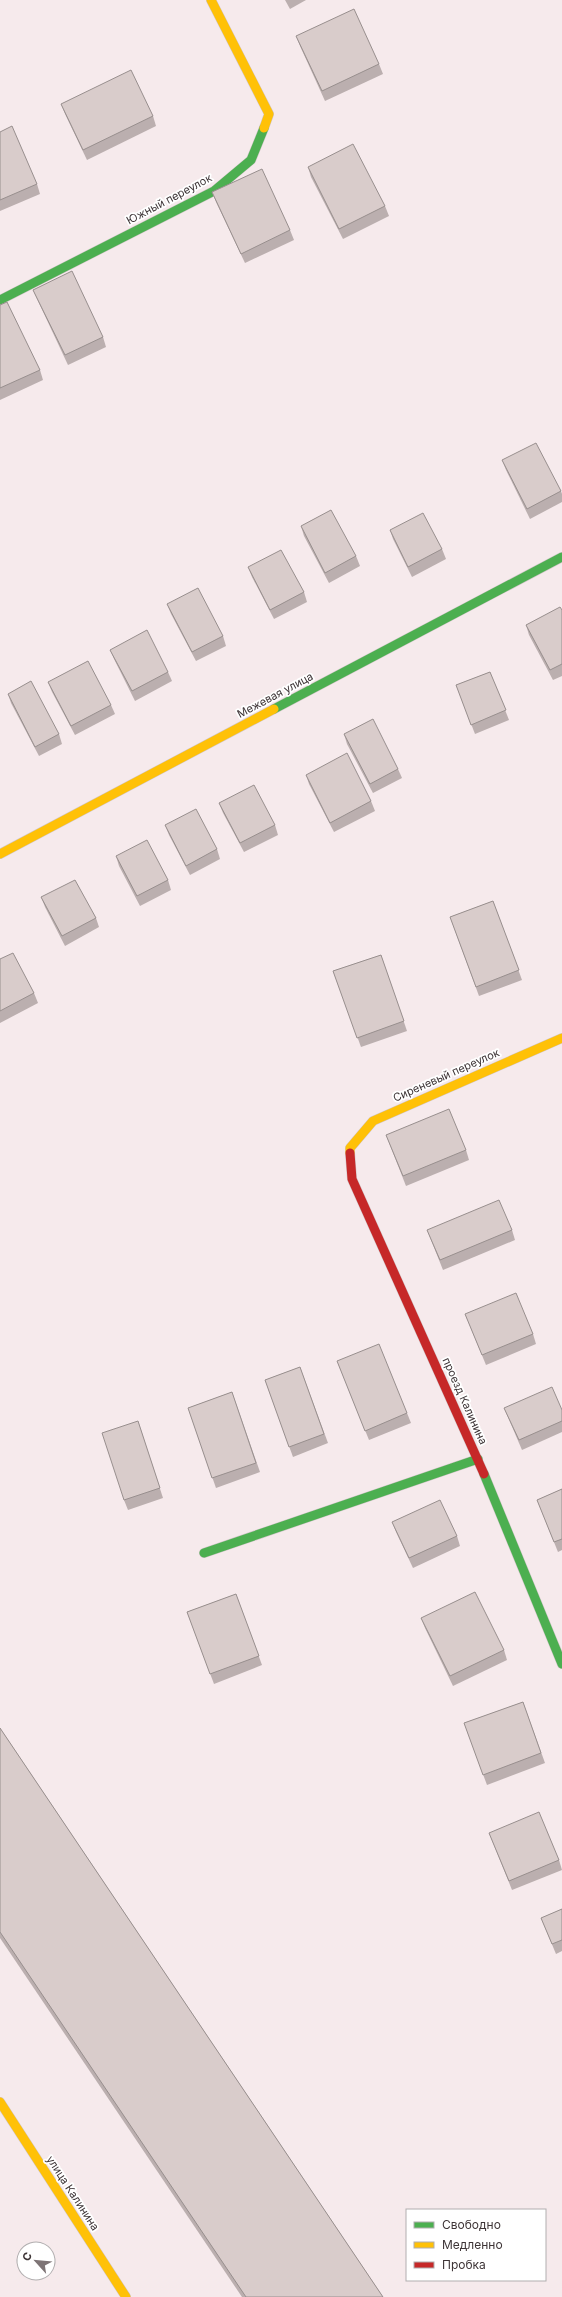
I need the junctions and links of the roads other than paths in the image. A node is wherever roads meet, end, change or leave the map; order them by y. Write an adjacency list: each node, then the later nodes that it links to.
1 (211, 0): 2 (street, Южный переулок)
2 (0, 300)
3 (562, 557): 4 (street, Межевая улица)
4 (0, 854)
5 (562, 1038): 6 (street, Сиреневый переулок)
6 (350, 1148): 7 (street, проезд Калинина)
7 (478, 1459): 8 (street); 9 (street, проезд Калинина)
8 (204, 1553)
9 (562, 1664)
10 (0, 2102): 11 (street, улица Калинина)
11 (126, 2297)

